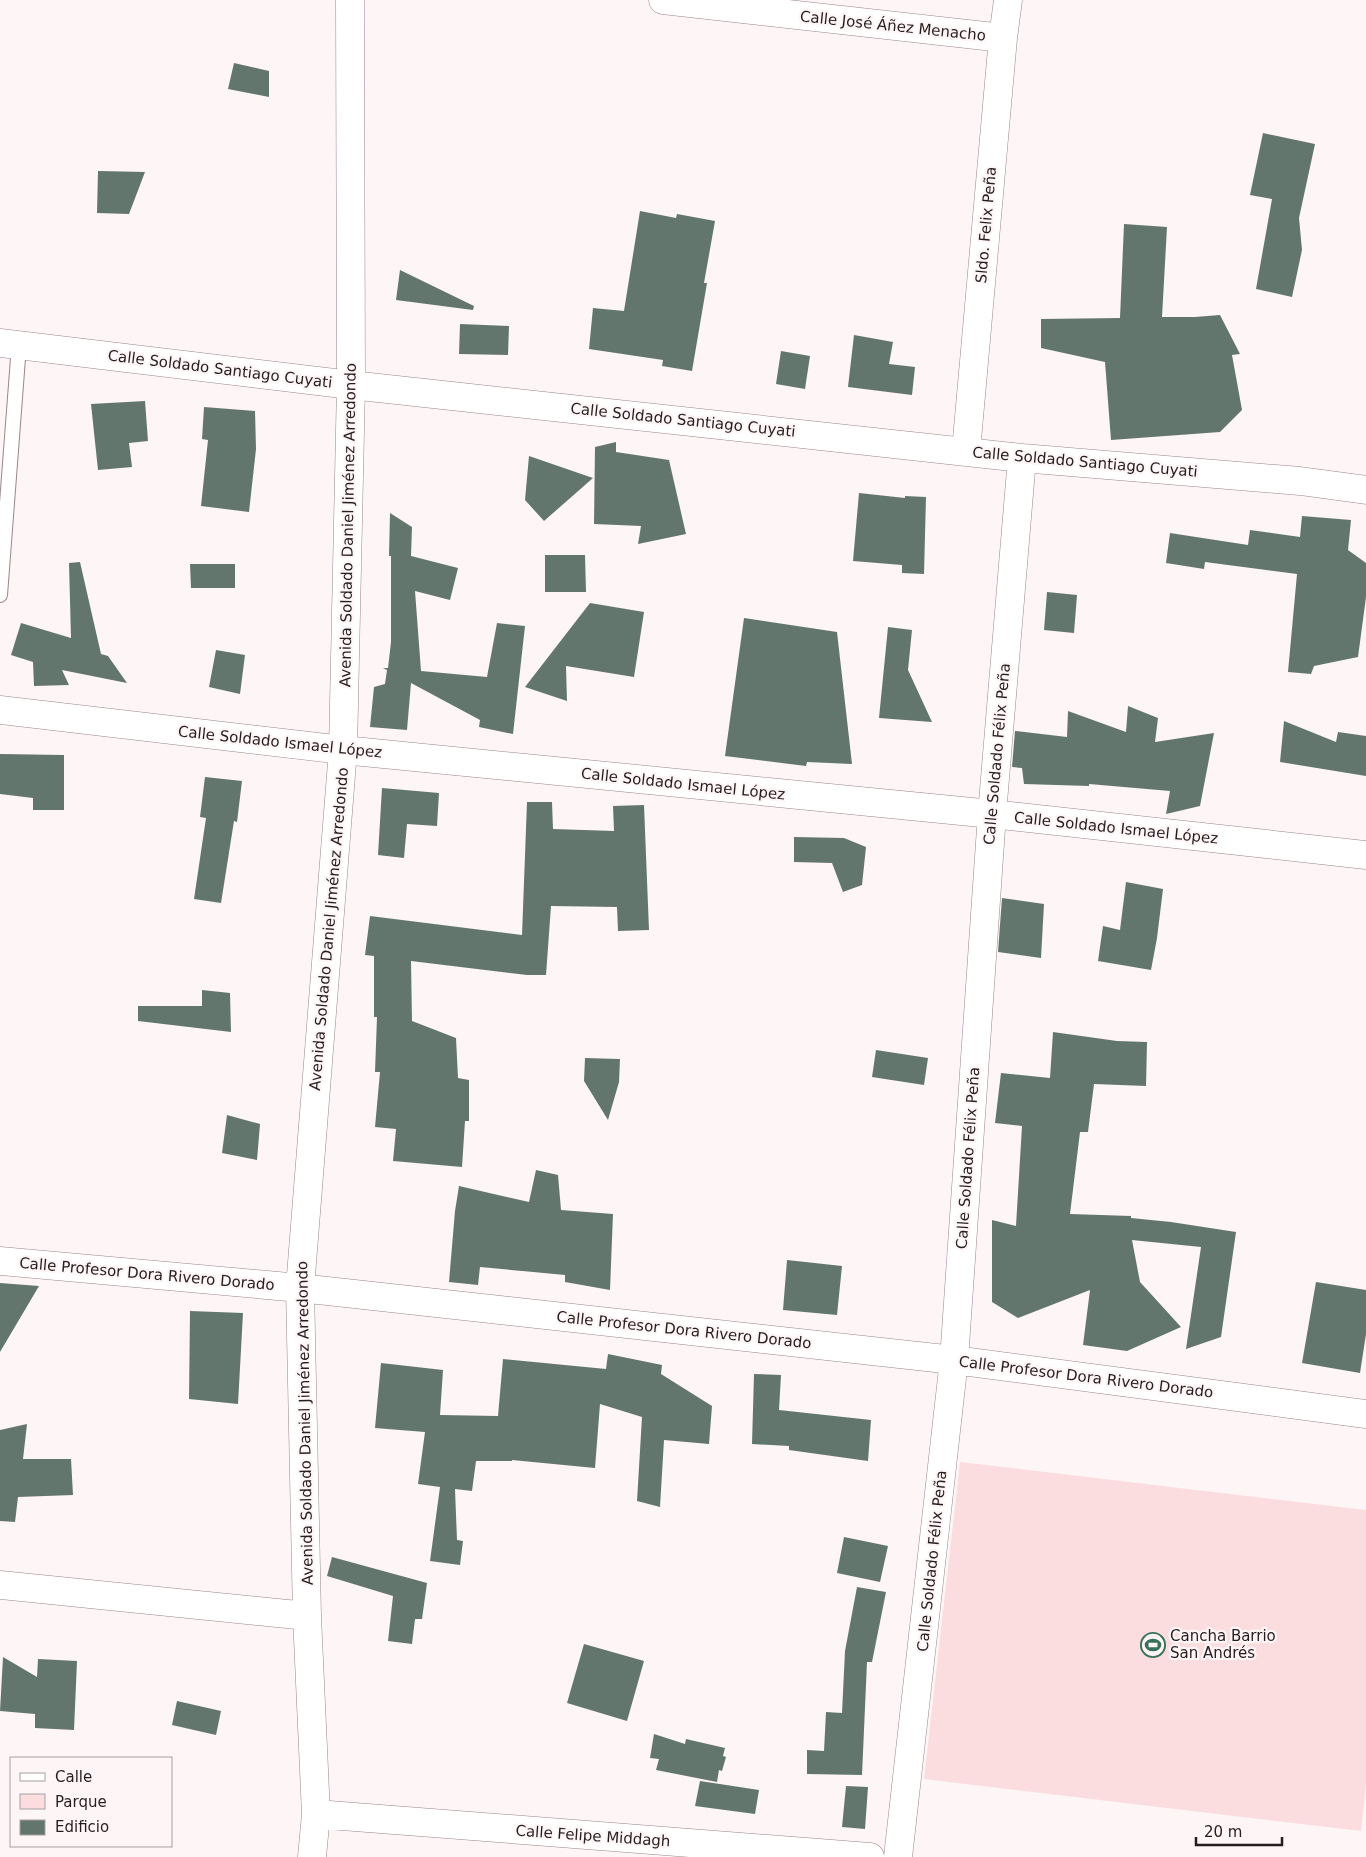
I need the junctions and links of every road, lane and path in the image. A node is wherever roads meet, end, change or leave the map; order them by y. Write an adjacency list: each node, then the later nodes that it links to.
1 (350, 0): 6 (street, Avenida Soldado Daniel Jiménez Arredondo)
2 (663, 0): 4 (street, Calle José Áñez Menacho)
3 (1008, 0): 4 (street, Sldo. Felix Peña)
4 (1003, 38): 7 (street, Sldo. Felix Peña)
5 (10, 344): 6 (street, Calle Soldado Santiago Cuyati); 10 (lane)
6 (351, 384): 7 (street, Calle Soldado Santiago Cuyati); 12 (street, Avenida Soldado Daniel Jiménez Arredondo)
7 (966, 451): 8 (street, Calle Soldado Santiago Cuyati)
8 (1022, 458): 9 (street, Calle Soldado Santiago Cuyati); 13 (street, Calle Soldado Félix Peña)
9 (1366, 490)
10 (0, 595)
11 (0, 710): 12 (street, Calle Soldado Ismael López)
12 (343, 750): 13 (street, Calle Soldado Ismael López); 16 (street, Avenida Soldado Daniel Jiménez Arredondo)
13 (992, 814): 14 (street, Calle Soldado Ismael López); 17 (street, Calle Soldado Félix Peña)
14 (1366, 855)
15 (0, 1260): 16 (street, Calle Profesor Dora Rivero Dorado)
16 (300, 1288): 17 (street, Calle Profesor Dora Rivero Dorado); 20 (street, Avenida Soldado Daniel Jiménez Arredondo)
17 (954, 1360): 18 (street, Calle Profesor Dora Rivero Dorado); 24 (street, Calle Soldado Félix Peña)
18 (1366, 1414)
19 (0, 1585): 20 (street)
20 (307, 1616): 21 (street, Avenida Soldado Daniel Jiménez Arredondo)
21 (316, 1814): 22 (street, Avenida Soldado Daniel Jiménez Arredondo); 23 (street, Calle Felipe Middagh)
22 (312, 1857)
23 (870, 1857)
24 (898, 1857)

